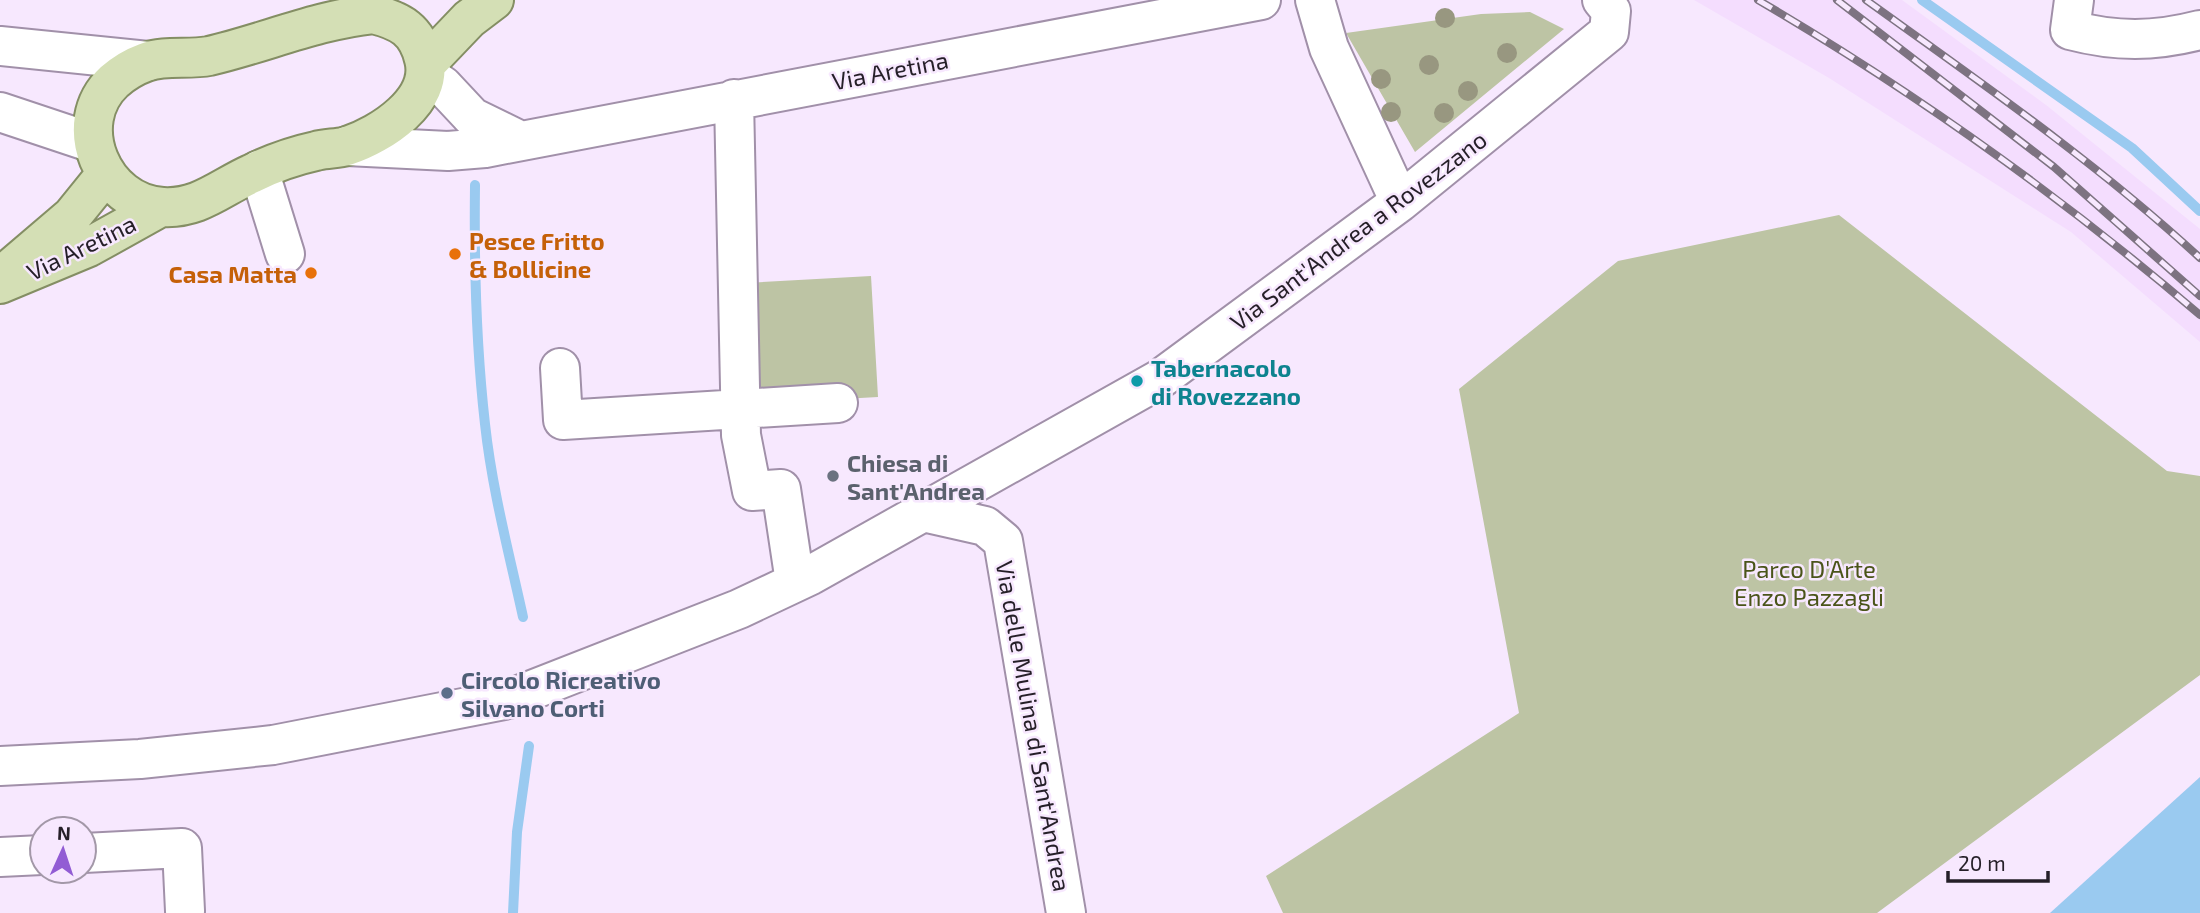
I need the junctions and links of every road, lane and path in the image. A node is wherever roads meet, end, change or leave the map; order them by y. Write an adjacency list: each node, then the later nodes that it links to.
1 (494, 0): 10 (main road)
2 (1261, 0): 11 (street, Via Aretina)
3 (1315, 0): 17 (street)
4 (1602, 0): 17 (street, Via Sant'Andrea a Rovezzano)
5 (2074, 0): 7 (street)
6 (387, 7): 9 (main road); 10 (main road)
7 (2200, 30)
8 (0, 46): 9 (street)
9 (148, 61): 15 (main road)
10 (426, 70): 13 (street); 14 (main road)
11 (734, 99): 13 (street, Via Aretina); 24 (street)
12 (0, 112): 15 (street)
13 (519, 139): 14 (street, Via Aretina)
14 (347, 146): 16 (main road)
15 (99, 158): 18 (main road); 20 (main road, Via Aretina)
16 (258, 170): 18 (main road); 19 (street)
17 (1400, 202): 25 (street, Via Sant'Andrea a Rovezzano)
18 (161, 207): 21 (main road, Via Aretina)
19 (285, 254)
20 (0, 276)
21 (0, 284)
22 (560, 368): 24 (street)
23 (838, 403): 24 (street)
24 (740, 410): 26 (street)
25 (923, 512): 26 (street, Via Sant'Andrea a Rovezzano); 32 (street, Via delle Mulina di Sant'Andrea)
26 (795, 582): 27 (street, Via Sant'Andrea a Rovezzano)
27 (0, 766)
28 (98, 852): 31 (street)
29 (28, 856): 30 (street)
30 (0, 857)
31 (175, 912)
32 (1066, 913)

